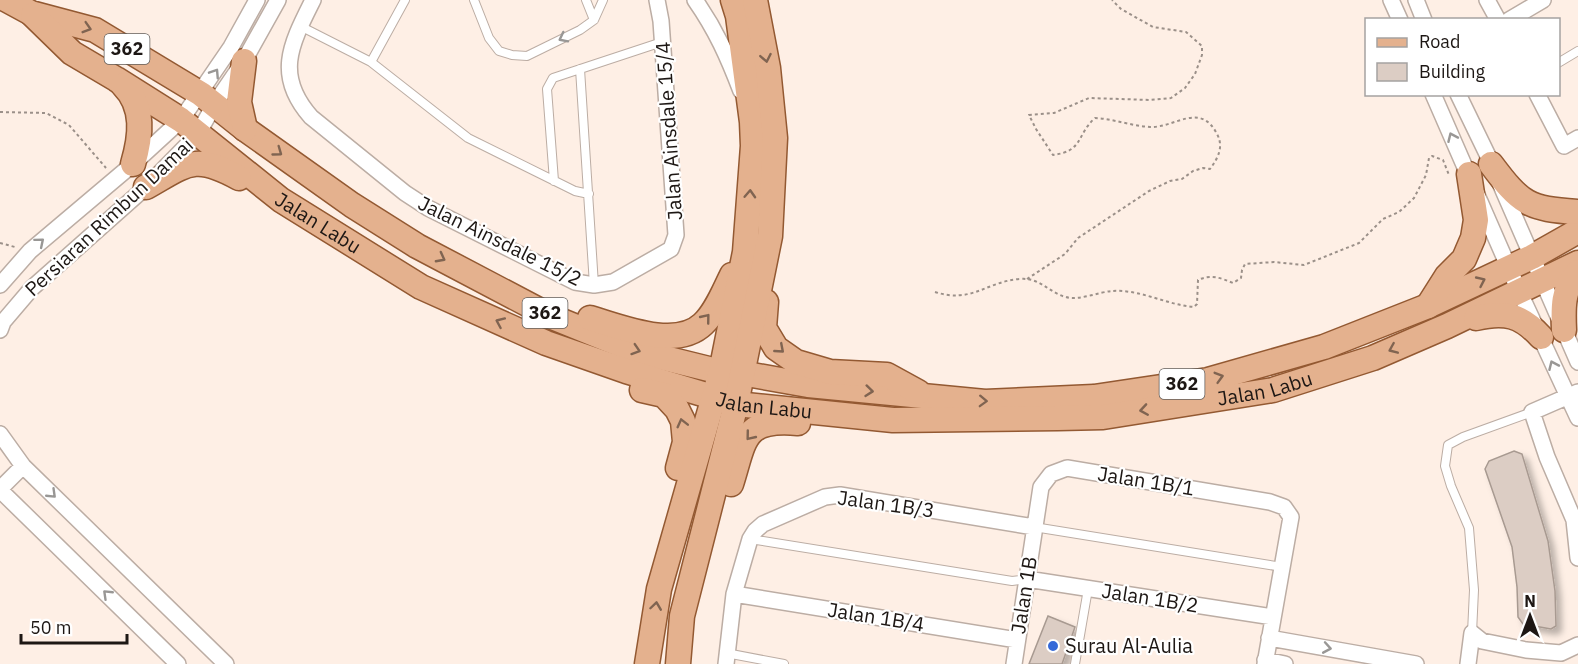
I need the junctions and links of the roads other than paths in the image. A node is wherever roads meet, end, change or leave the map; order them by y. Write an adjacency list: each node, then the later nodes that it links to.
1 (7, 0): 17 (main road, Jalan Labu / 362)
2 (257, 0): 34 (street, one-way to 2)
3 (278, 0): 26 (street)
4 (313, 0): 23 (street, Jalan Ainsdale 15/2)
5 (405, 0): 27 (lane)
6 (474, 0): 22 (lane, one-way to 6)
7 (586, 0): 22 (lane)
8 (603, 0): 22 (lane)
9 (657, 0): 24 (street, Jalan Ainsdale 15/4)
10 (695, 0): 35 (street)
11 (733, 0): 35 (main road)
12 (756, 0): 48 (main road, one-way to 48)
13 (1391, 0): 18 (street)
14 (1416, 0): 19 (street)
15 (1487, 0): 20 (street)
16 (1543, 0): 21 (street)
17 (31, 13): 30 (main road, Jalan Labu / 362); 34 (main road, Jalan Labu / 362, one-way to 34)
18 (1399, 18)
19 (1423, 18)
20 (1496, 18)
21 (1512, 18)
22 (594, 20)
23 (300, 26): 27 (lane); 55 (street, Jalan Ainsdale 15/2)
24 (662, 42): 29 (lane); 55 (street, Jalan Ainsdale 15/4)
25 (1578, 51): 28 (lane)
26 (244, 61): 34 (street); 37 (main road)
27 (371, 62): 42 (lane)
28 (1560, 62)
29 (580, 69): 42 (lane); 44 (lane)
30 (116, 79): 36 (main road, Jalan Labu / 362); 40 (main road)
31 (1434, 96): 41 (street, one-way to 31)
32 (1459, 96): 39 (street)
33 (1538, 96): 38 (street)
34 (207, 99): 36 (street); 36 (street); 37 (main road, Jalan Labu / 362)
35 (752, 122): 48 (main road, one-way to 35)
36 (189, 127): 40 (street, Persiaran Rimbun Damai); 43 (street, Persiaran Rimbun Damai); 45 (main road, Jalan Labu / 362)
37 (245, 129): 58 (main road, Jalan Labu / 362, one-way to 58)
38 (1578, 138)
39 (1491, 164): 46 (main road); 49 (street)
40 (124, 171): 54 (street, Persiaran Rimbun Damai, one-way to 40)
41 (1460, 176): 51 (street); 57 (main road)
42 (554, 181): 44 (lane)
43 (146, 187): 45 (main road); 60 (street, Persiaran Rimbun Damai)
44 (588, 194): 55 (lane)
45 (281, 200): 62 (main road, Jalan Labu / 362, one-way to 45)
46 (1578, 212)
47 (1578, 231): 49 (main road, Jalan Labu / 362)
48 (756, 254): 58 (main road, one-way to 48); 64 (main road); 65 (main road, one-way to 65)
49 (1532, 257): 51 (main road, Jalan Labu / 362); 53 (street)
50 (1578, 263): 53 (main road, Jalan Labu / 362)
51 (1509, 268): 56 (street); 57 (main road, Jalan Labu / 362, one-way to 51)
52 (1578, 273): 61 (main road)
53 (1542, 280): 56 (main road, Jalan Labu / 362); 61 (street)
54 (0, 285)
55 (594, 285)
56 (1519, 291): 59 (main road, Jalan Labu / 362); 61 (street)
57 (1428, 306): 65 (main road, Jalan Labu / 362, one-way to 57)
58 (552, 317): 64 (main road, Jalan Labu / 362, one-way to 64)
59 (1447, 326): 61 (main road); 69 (main road, Jalan Labu / 362, one-way to 69)
60 (0, 330)
61 (1552, 334): 63 (street); 67 (street, one-way to 61)
62 (546, 343): 66 (main road, Jalan Labu / 362); 76 (main road, one-way to 62)
63 (1578, 362)
64 (731, 372): 65 (main road, Jalan Labu / 362, one-way to 65); 66 (main road)
65 (925, 397)
66 (725, 401): 69 (main road, Jalan Labu / 362); 76 (main road); 78 (main road)
67 (1575, 405): 68 (street)
68 (1532, 412): 75 (street); 83 (lane)
69 (928, 421): 78 (main road, one-way to 78)
70 (0, 434): 71 (street)
71 (23, 466): 72 (street); 91 (street, one-way to 91)
72 (0, 489): 90 (street, one-way to 72)
73 (1034, 526): 74 (street, Jalan 1B/3); 77 (lane); 77 (street, Jalan 1B/1); 79 (street, Jalan 1B)
74 (750, 539): 79 (lane); 81 (street)
75 (1578, 558)
76 (666, 562): 92 (main road, one-way to 76)
77 (1282, 567): 82 (street)
78 (694, 572): 93 (main road)
79 (1026, 579): 80 (street, Jalan 1B/2); 85 (street, Jalan 1B)
80 (1088, 589): 82 (street, Jalan 1B/2); 96 (lane)
81 (734, 594): 85 (street, Jalan 1B/4); 87 (street)
82 (1273, 617): 84 (street)
83 (1472, 633): 86 (street); 99 (street)
84 (1269, 638): 88 (street, one-way to 88); 89 (street)
85 (1017, 640): 95 (street, Jalan 1B)
86 (1578, 645)
87 (726, 659): 94 (lane)
88 (1354, 659): 98 (street)
89 (1265, 662): 97 (street)
90 (178, 664)
91 (226, 664)
92 (647, 664)
93 (678, 664)
94 (784, 664)
95 (1014, 664)
96 (1075, 664)
97 (1285, 664)
98 (1416, 664)
99 (1467, 664)

